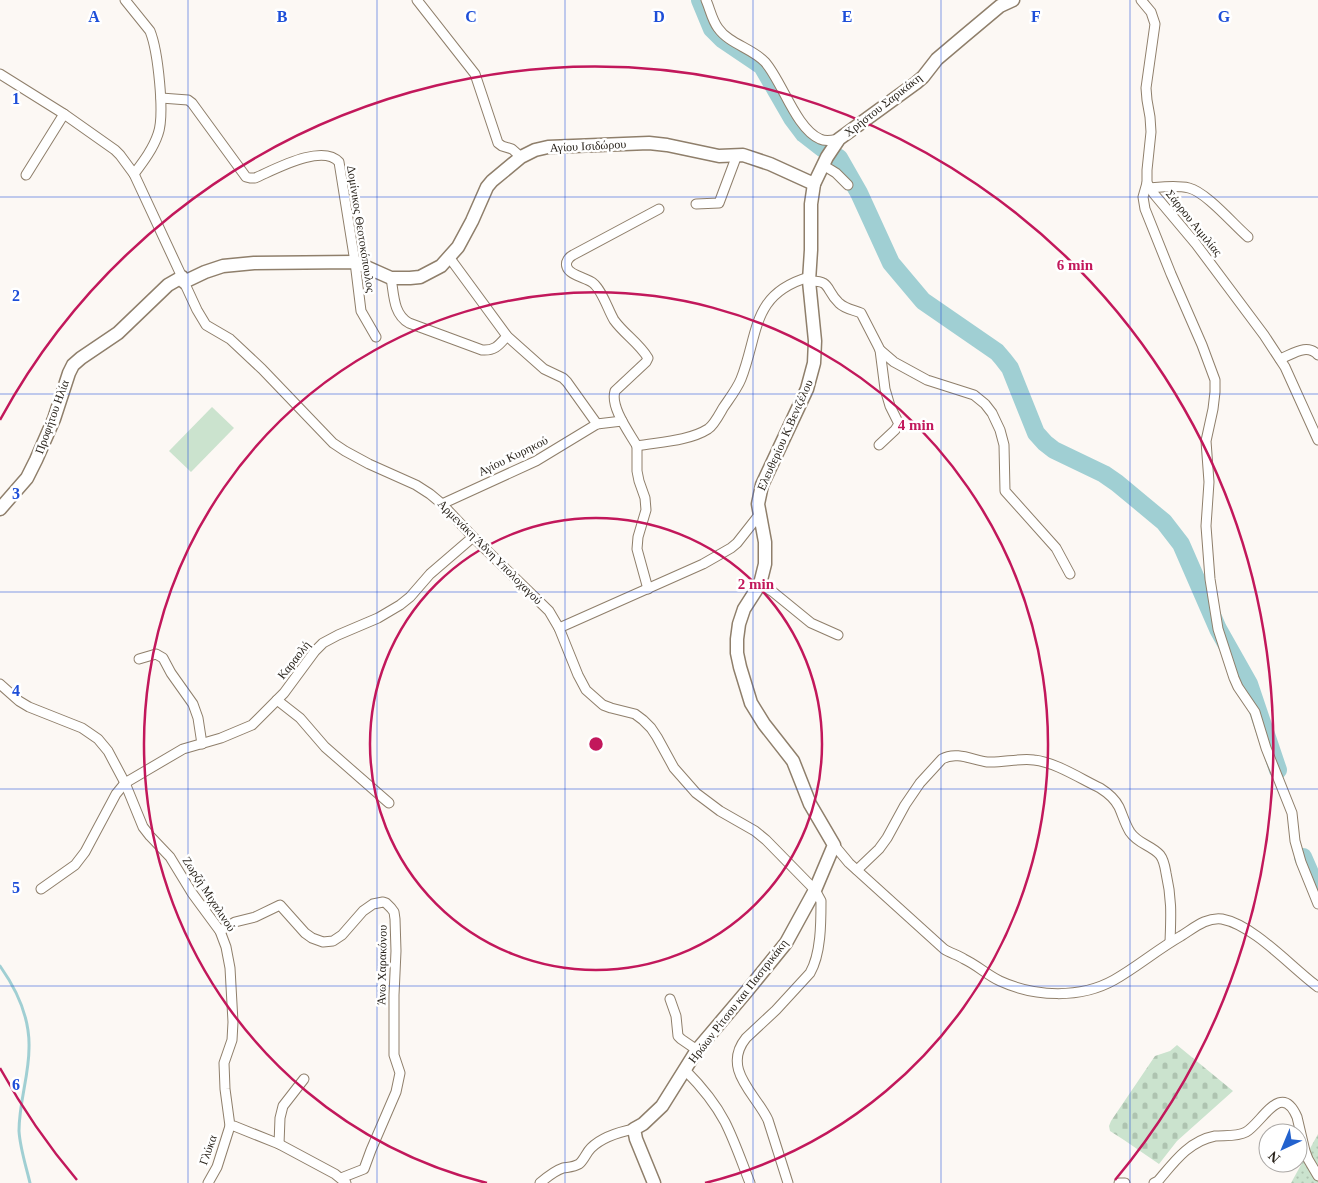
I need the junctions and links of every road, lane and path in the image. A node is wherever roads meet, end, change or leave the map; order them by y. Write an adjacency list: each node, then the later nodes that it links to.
1 (126, 0): 7 (street)
2 (417, 0): 11 (street)
3 (706, 0): 9 (street)
4 (1013, 0): 9 (main road, Χρήστου Σαρικάκη)
5 (1141, 0): 16 (street)
6 (0, 74): 8 (street, Αρμενάκη Άδνη Υπολοχαγού)
7 (161, 98): 12 (street); 21 (street, Δομίνικος Θεοτοκόπουλος)
8 (64, 114): 12 (street, Αρμενάκη Άδνη Υπολοχαγού); 13 (street)
9 (831, 152): 14 (main road, Χρήστου Σαρικάκη); 15 (street)
10 (736, 155): 11 (main road, Αγίου Ισιδώρου); 14 (main road, Αγίου Ισιδώρου); 17 (street)
11 (521, 157): 20 (main road, Αγίου Ισιδώρου)
12 (134, 174): 24 (street, Αρμενάκη Άδνη Υπολοχαγού)
13 (26, 175)
14 (814, 184): 23 (main road, Ελευθερίου Κ.Βενιζέλου)
15 (848, 185)
16 (1148, 185): 19 (street); 29 (street, Σάρρου Αιμιλίας); 54 (street)
17 (696, 204)
18 (660, 210): 30 (street)
19 (1248, 238)
20 (449, 258): 22 (main road, Αγίου Ισιδώρου); 25 (street)
21 (355, 262): 22 (main road, Αγίου Ισιδώρου); 24 (main road, Αγίου Ισιδώρου); 26 (street, Δομίνικος Θεοτοκόπουλος)
22 (391, 278): 25 (street)
23 (809, 279): 27 (street); 34 (street); 37 (main road, Ελευθερίου Κ.Βενιζέλου)
24 (183, 280): 35 (street, Αρμενάκη Άδνη Υπολοχαγού); 36 (main road, Προφήτου Ηλία)
25 (507, 336): 31 (street)
26 (376, 338)
27 (880, 350): 33 (street); 39 (street)
28 (1318, 355): 29 (street)
29 (1280, 359): 32 (street, Σάρρου Αιμιλίας)
30 (622, 421): 31 (street, Αγίου Κυρηκού); 34 (street)
31 (597, 424): 35 (street, Αγίου Κυρηκού)
32 (1318, 440)
33 (879, 445)
34 (637, 446): 41 (street)
35 (442, 504): 38 (street, Αρμενάκη Άδνη Υπολοχαγού)
36 (0, 509)
37 (759, 515): 40 (main road, Ελευθερίου Κ.Βενιζέλου); 41 (street)
38 (474, 538): 42 (street, Αρμενάκη Άδνη Υπολοχαγού); 46 (street, Καραολή)
39 (1070, 574)
40 (760, 584): 43 (street); 50 (main road, Ελευθερίου Κ.Βενιζέλου)
41 (648, 589): 42 (street)
42 (559, 628): 53 (street, Αρμενάκη Άδνη Υπολοχαγού)
43 (838, 635)
44 (139, 659): 47 (street)
45 (0, 684): 48 (street, Ζωρζή Μιχαλινού)
46 (277, 700): 47 (street, Καραολή); 49 (street)
47 (202, 744): 48 (street, Καραολή)
48 (125, 782): 52 (street); 55 (street, Ζωρζή Μιχαλινού)
49 (389, 803)
50 (834, 844): 51 (street); 53 (main road)
51 (857, 870): 56 (street); 56 (street)
52 (41, 889)
53 (815, 890): 59 (main road, Ηρώων Ρίτσου και Παστρικάκη); 71 (street)
54 (1318, 904)
55 (220, 931): 62 (street, Ζωρζή Μιχαλινού); 66 (street, Άνω Χαρακόνου)
56 (1170, 942): 57 (street)
57 (1318, 987)
58 (670, 999): 59 (street)
59 (697, 1050): 60 (main road, Ηρώων Ρίτσου και Παστρικάκη)
60 (685, 1070): 63 (main road, Ηρώων Ρίτσου και Παστρικάκη); 70 (street)
61 (304, 1079): 64 (street)
62 (230, 1126): 64 (street); 67 (street, Γλύκα)
63 (634, 1129): 68 (street); 69 (main road)
64 (279, 1144): 66 (street)
65 (1318, 1176): 74 (street)
66 (344, 1181)
67 (208, 1183)
68 (540, 1183)
69 (654, 1183)
70 (750, 1183)
71 (788, 1183)
72 (1119, 1183): 73 (street)
73 (1125, 1183)
74 (1154, 1183)

